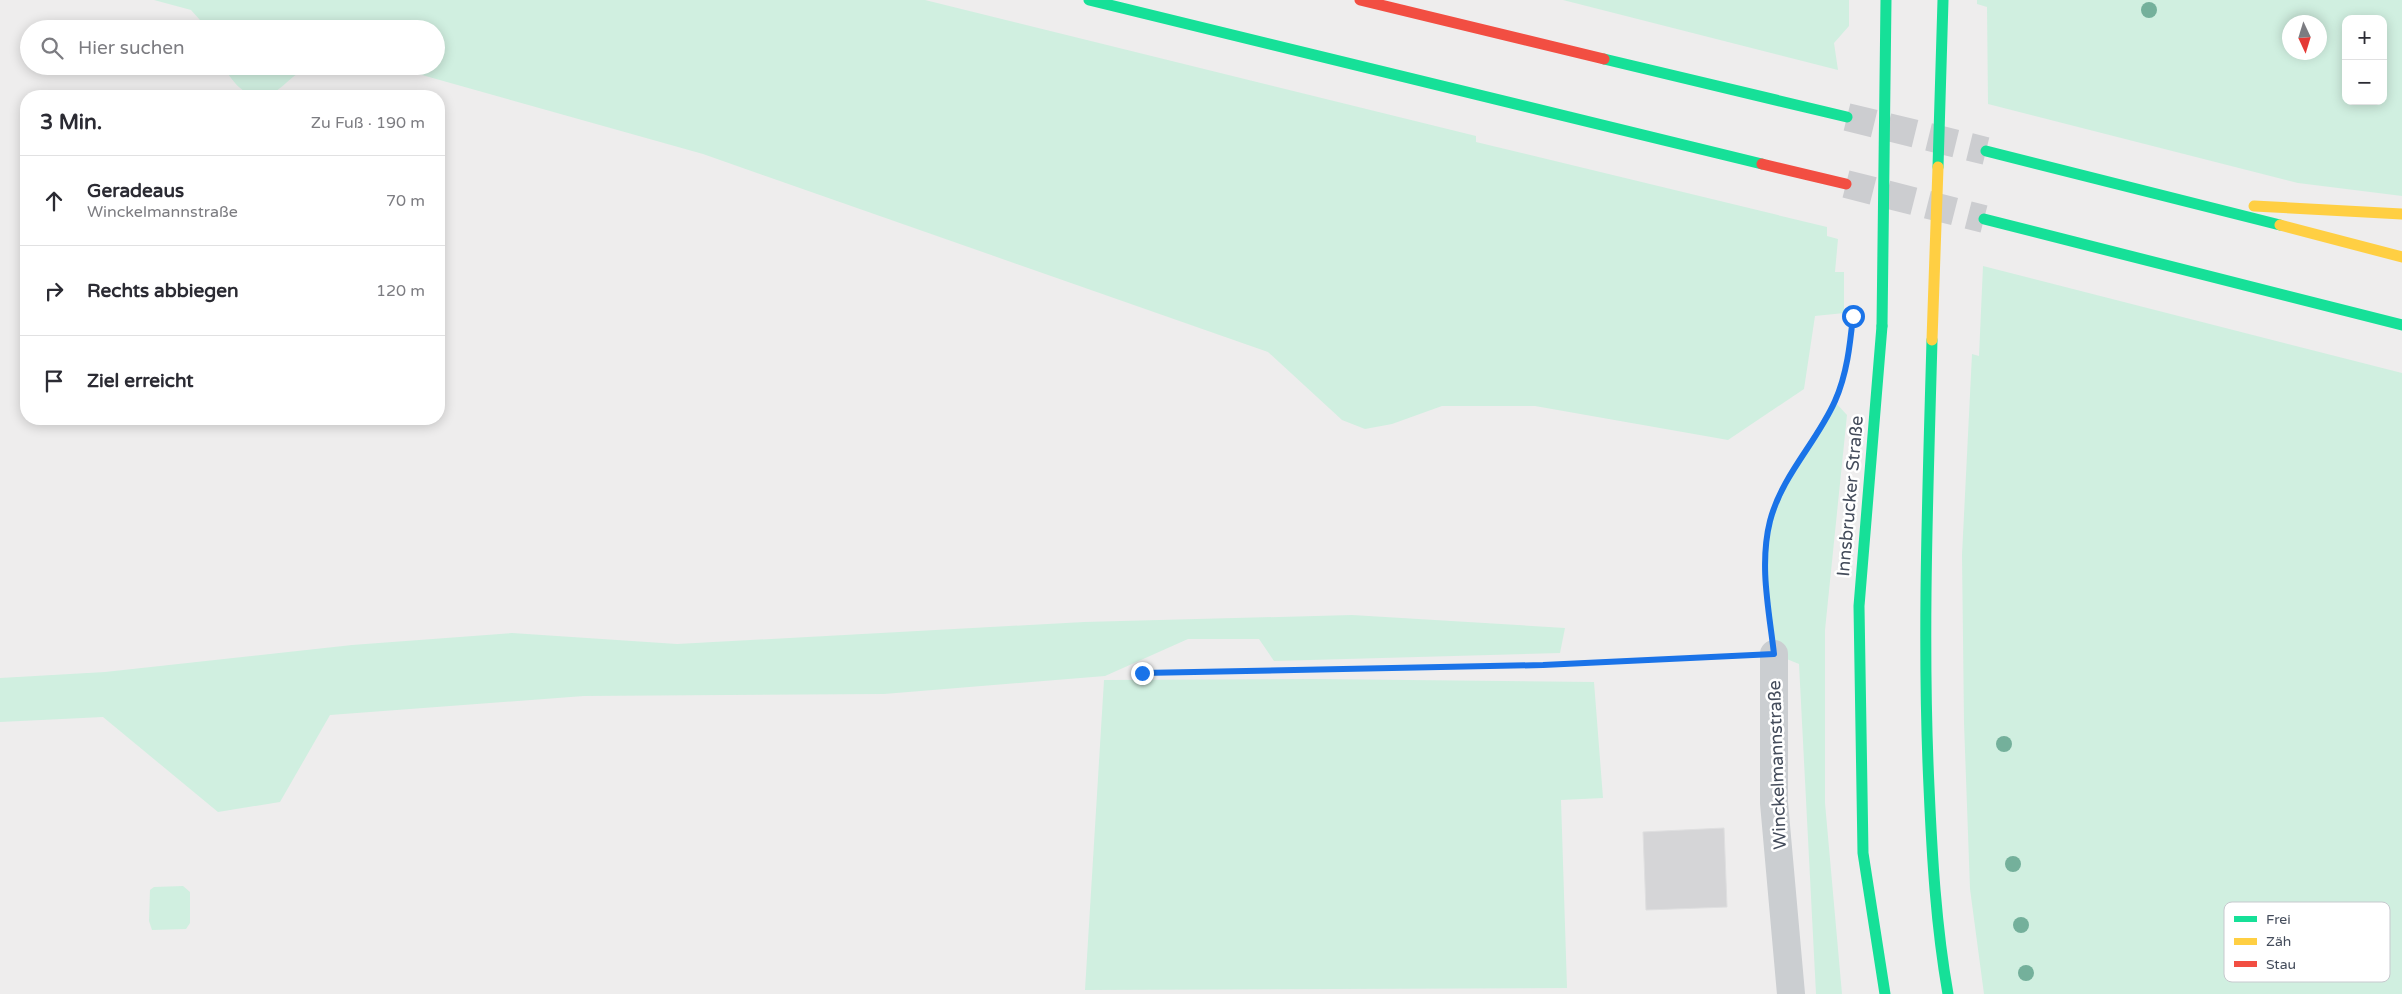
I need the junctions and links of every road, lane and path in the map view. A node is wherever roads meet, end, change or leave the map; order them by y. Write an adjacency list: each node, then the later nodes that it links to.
1 (1088, 0): 7 (main road)
2 (1360, 0): 5 (main road)
3 (1886, 0): 17 (main road, Innsbrucker Straße, bridge)
4 (1944, 0): 18 (main road, bridge)
5 (1847, 117)
6 (1986, 151): 8 (main road)
7 (1846, 184)
8 (2188, 201): 9 (main road); 11 (main road)
9 (2402, 214)
10 (1984, 219): 12 (main road)
11 (2402, 257)
12 (2402, 325)
13 (1844, 374): 14 (path)
14 (1774, 654): 15 (path); 16 (street, Winckelmannstraße)
15 (1142, 673)
16 (1791, 994)
17 (1885, 994)
18 (1948, 994)

